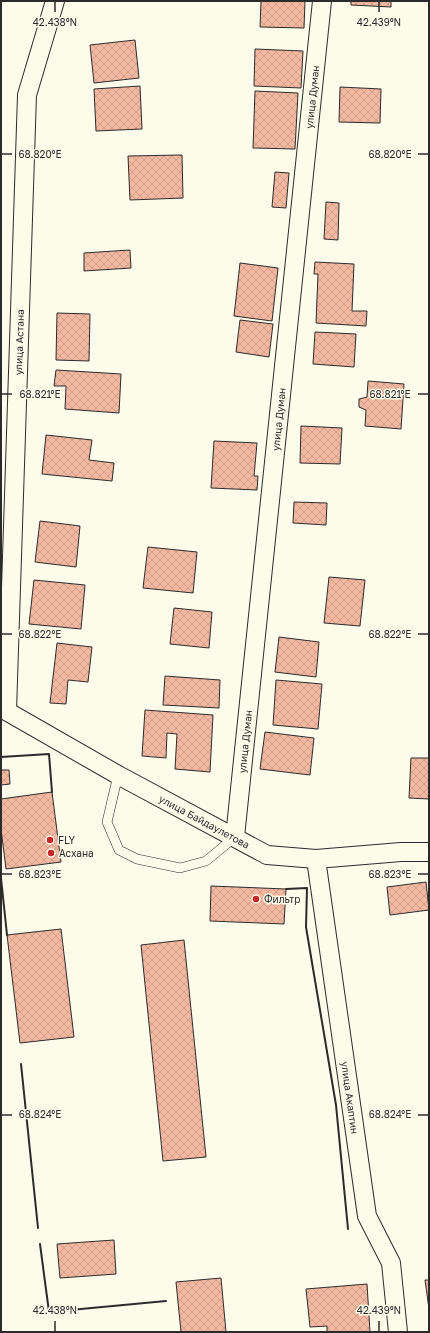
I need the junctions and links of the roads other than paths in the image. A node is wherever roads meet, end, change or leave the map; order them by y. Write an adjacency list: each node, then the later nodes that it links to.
1 (55, 1): 3 (street, улица Астана)
2 (322, 1): 5 (street, улица Думан)
3 (4, 709): 4 (street, улица Байдаулетова)
4 (118, 775): 5 (street, улица Байдаулетова); 5 (lane)
5 (234, 837): 7 (street, улица Байдаулетова)
6 (429, 852): 7 (street, улица Байдаулетова)
7 (316, 859): 8 (street, улица Акаптин)
8 (398, 1332)

